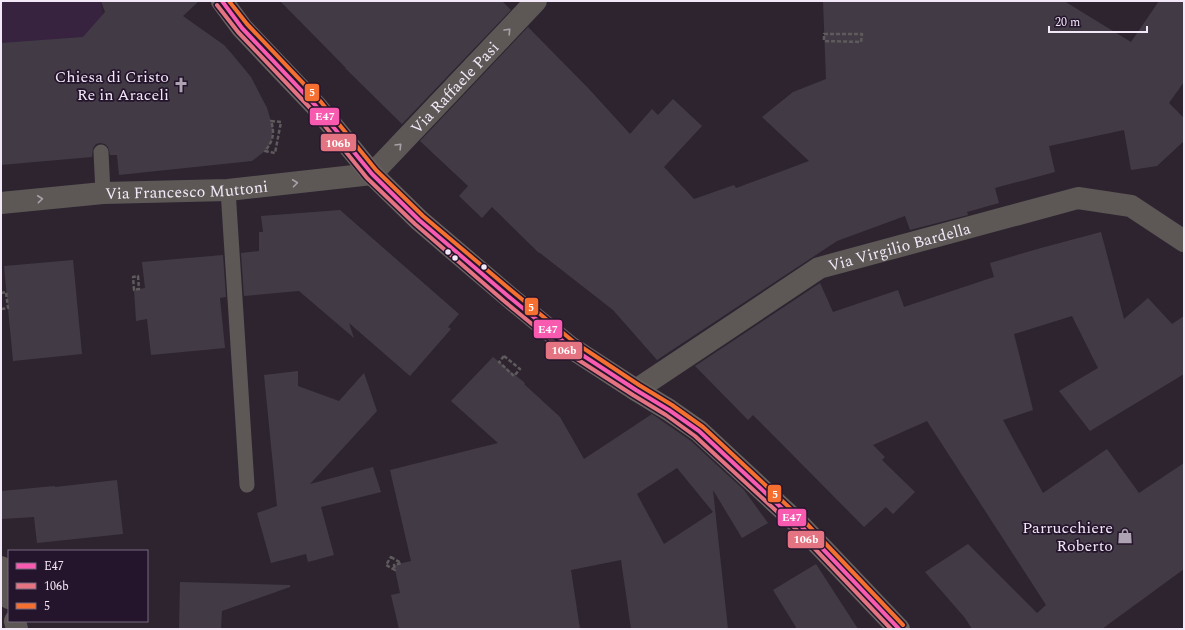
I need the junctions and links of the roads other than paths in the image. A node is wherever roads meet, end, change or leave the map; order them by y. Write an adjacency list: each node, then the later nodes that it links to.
1 (222, 1): 4 (main road)
2 (536, 1): 4 (street, Via Raffaele Pasi, one-way to 2)
3 (100, 152): 6 (lane)
4 (372, 174): 5 (street, Via Francesco Muttoni, one-way to 4); 9 (main road)
5 (228, 190): 6 (street, Via Francesco Muttoni); 10 (lane)
6 (103, 193): 7 (street, Via Francesco Muttoni, one-way to 6)
7 (1, 203)
8 (1184, 240): 9 (street, Via Virgilio Bardella)
9 (636, 390): 13 (main road)
10 (248, 485)
11 (1, 567): 12 (street)
12 (8, 594)
13 (899, 629)

